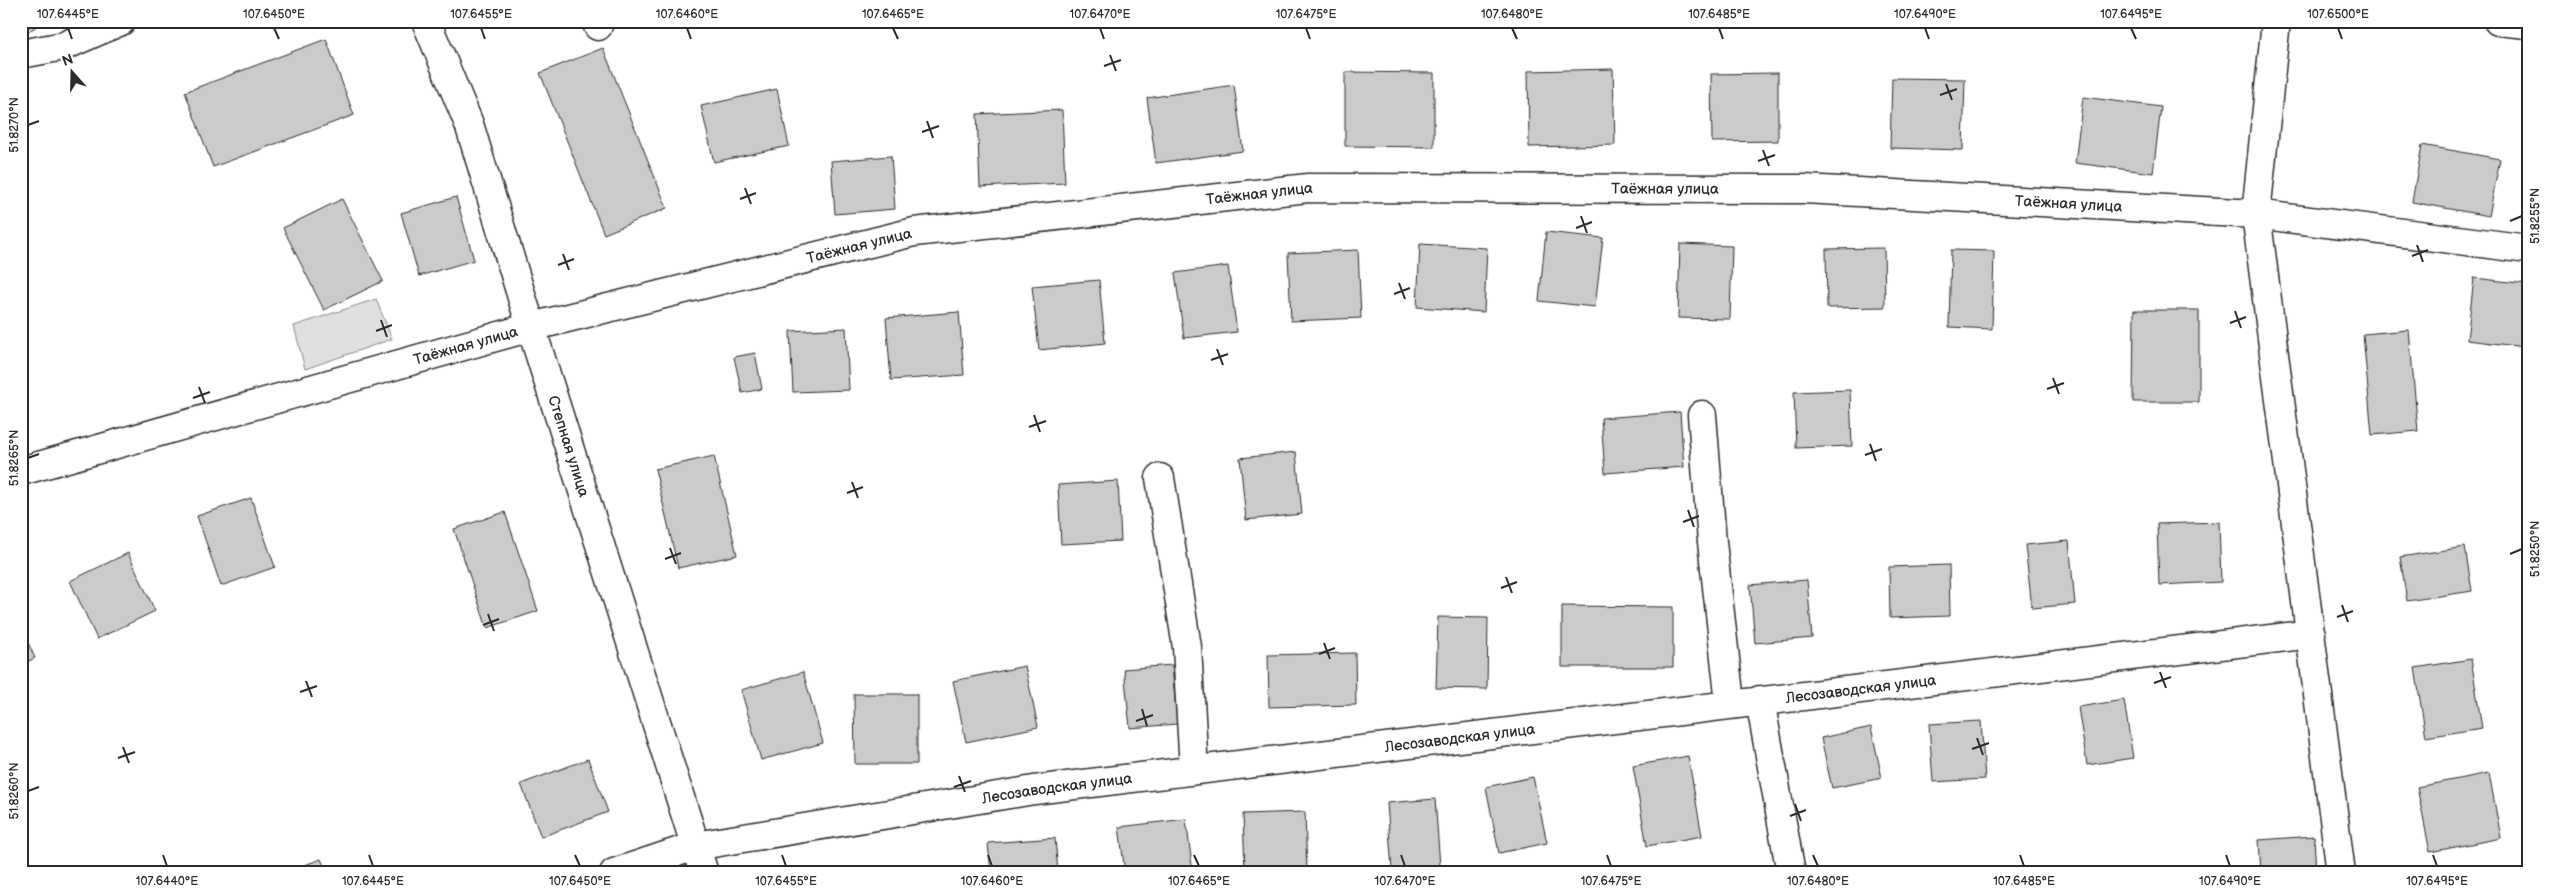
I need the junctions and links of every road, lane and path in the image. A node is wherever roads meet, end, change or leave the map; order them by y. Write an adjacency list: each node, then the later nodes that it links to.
1 (121, 21): 6 (street)
2 (426, 21): 9 (street, Степная улица)
3 (2276, 21): 7 (street)
4 (2498, 21): 5 (street)
5 (2528, 24)
6 (21, 54)
7 (2256, 214): 8 (street, Таёжная улица); 9 (street, Таёжная улица); 13 (street)
8 (2528, 249)
9 (531, 327): 11 (street, Таёжная улица); 17 (street, Степная улица)
10 (1702, 415): 15 (street)
11 (21, 471)
12 (1160, 478): 16 (street)
13 (2311, 634): 14 (street, Лесозаводская улица); 21 (street)
14 (1760, 700): 15 (street, Лесозаводская улица); 20 (street)
15 (1730, 704): 16 (street, Лесозаводская улица)
16 (1194, 770): 17 (street, Лесозаводская улица)
17 (695, 846): 18 (street, Лесозаводская улица); 19 (street, Степная улица)
18 (614, 873)
19 (704, 873)
20 (1791, 873)
21 (2341, 873)

